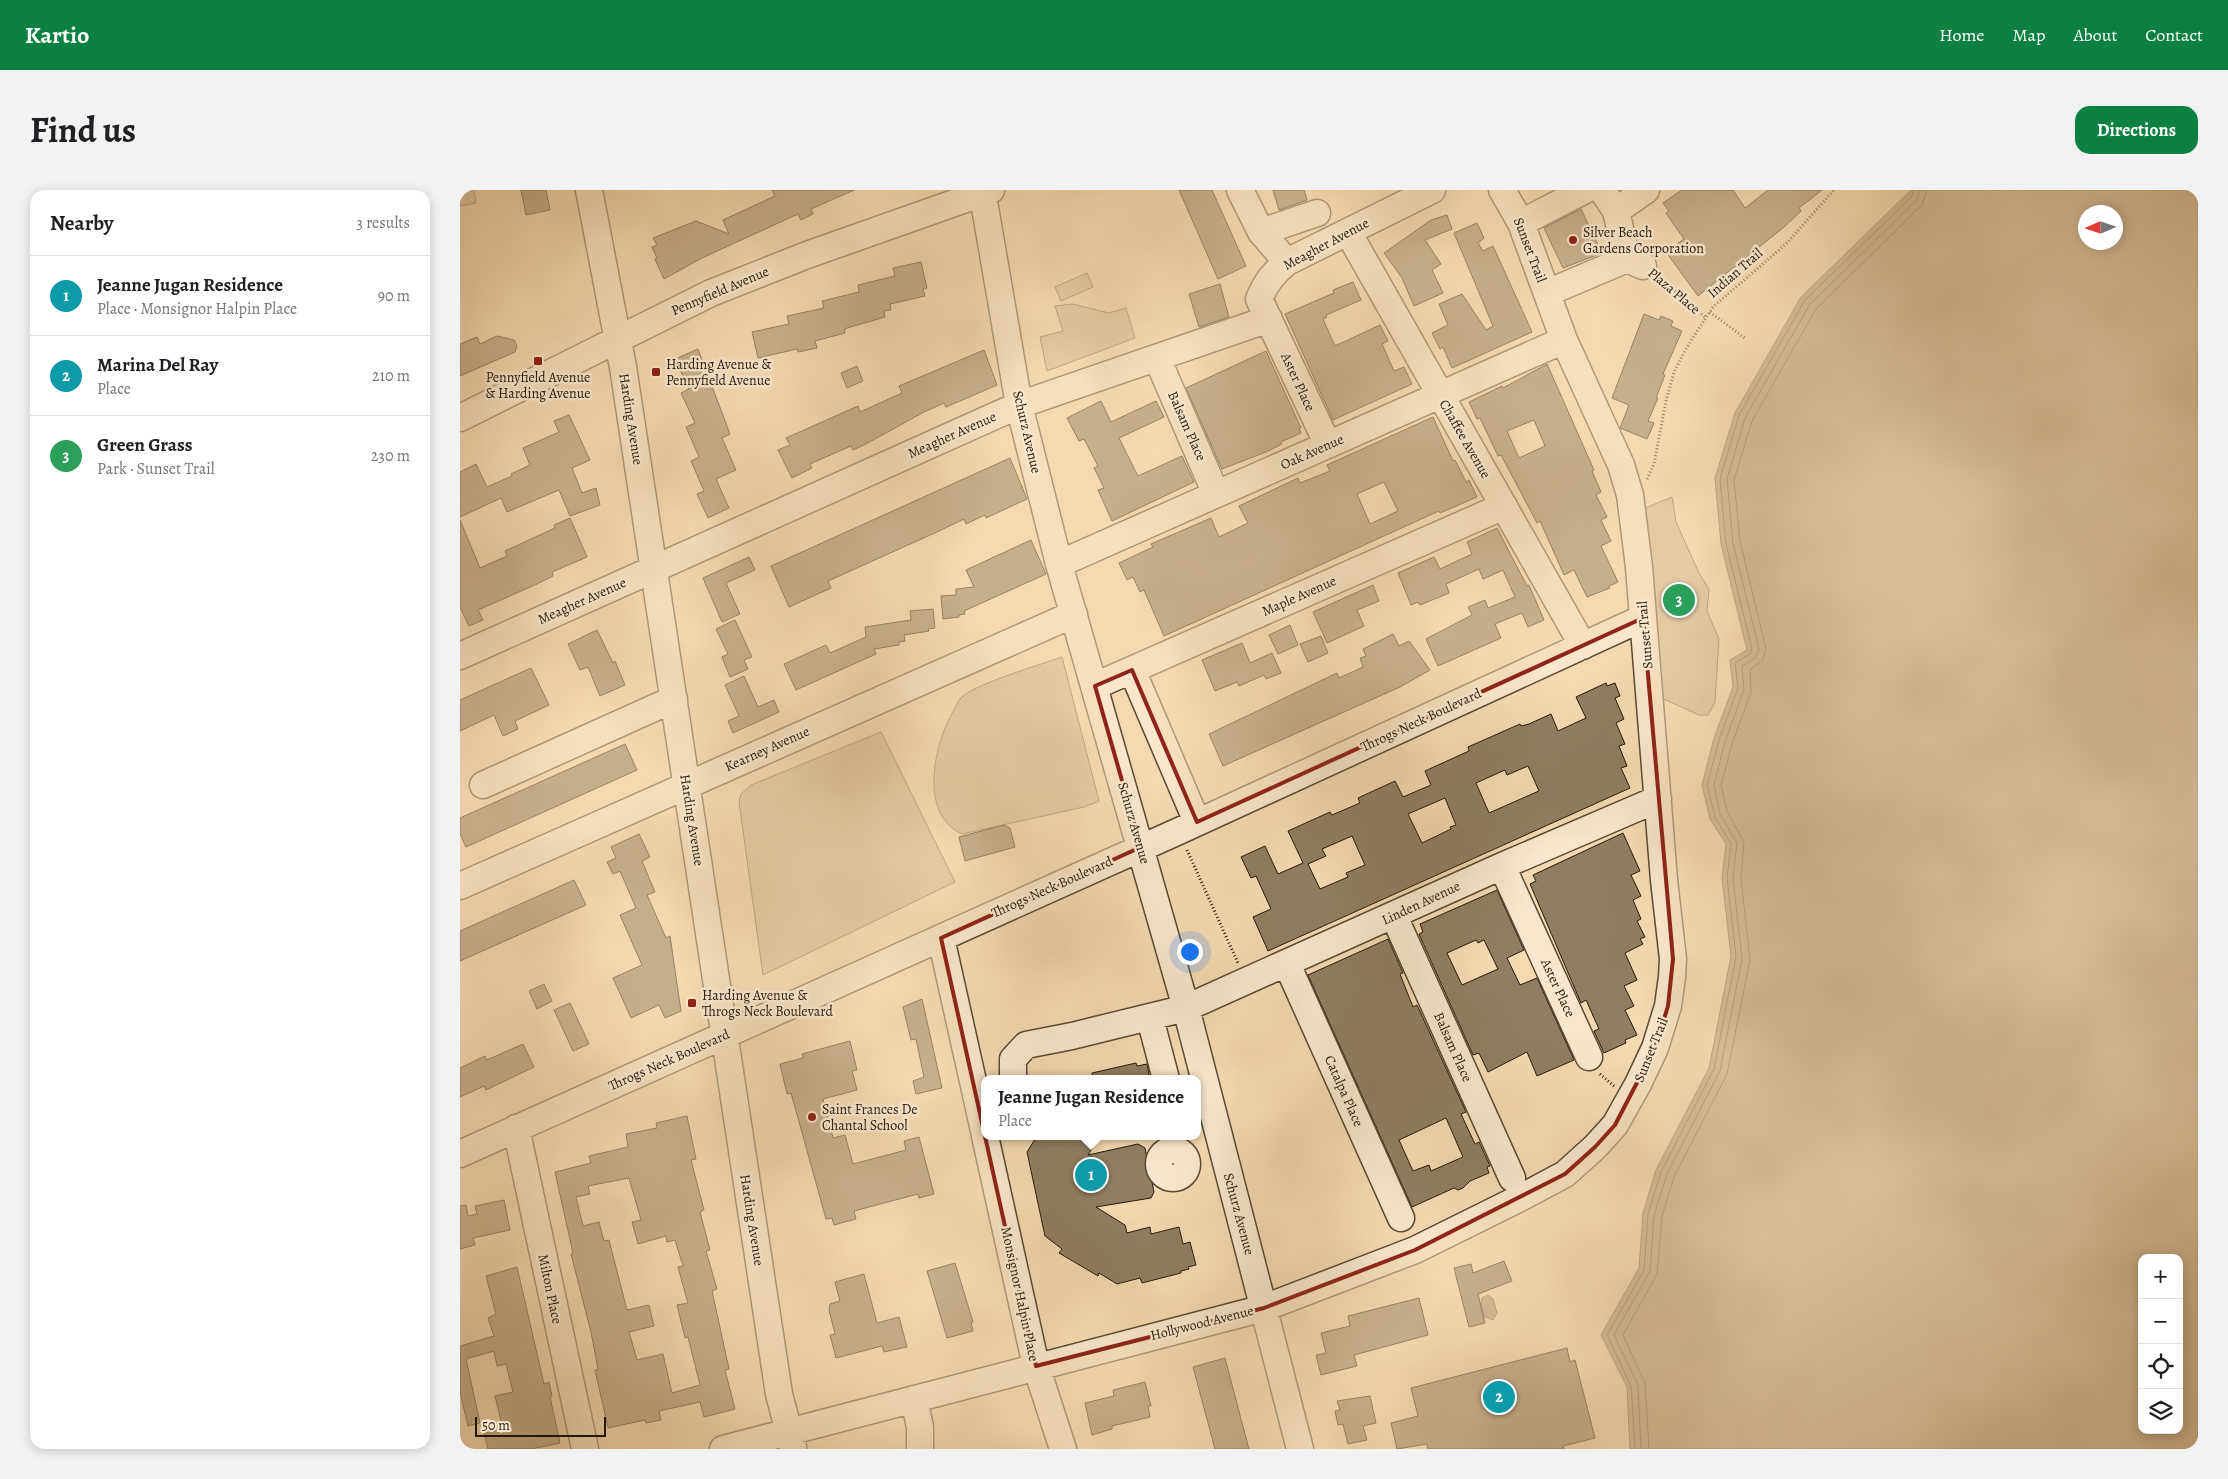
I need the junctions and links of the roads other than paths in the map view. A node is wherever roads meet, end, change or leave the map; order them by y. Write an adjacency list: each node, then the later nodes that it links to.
1 (589, 190): 16 (street, Harding Avenue)
2 (1240, 190): 11 (street)
3 (1432, 190): 12 (street, Meagher Avenue)
4 (1502, 190): 10 (street, Sunset Trail)
5 (1585, 190): 10 (street)
6 (1646, 190): 8 (street)
7 (985, 191): 16 (street, Pennyfield Avenue); 20 (street, Schurz Avenue)
8 (1609, 200): 14 (street)
9 (1317, 213): 11 (street)
10 (1521, 223): 14 (street, Sunset Trail)
11 (1261, 232): 13 (street)
12 (1348, 232): 13 (street, Meagher Avenue); 19 (street, Chaffee Avenue)
13 (1287, 262): 15 (street, Meagher Avenue)
14 (1547, 293): 17 (street, Sunset Trail)
15 (1269, 319): 18 (street, Meagher Avenue); 22 (street, Aster Place)
16 (619, 339): 21 (street, Pennyfield Avenue); 26 (street, Harding Avenue)
17 (1564, 340): 19 (street, Oak Avenue); 28 (street, Sunset Trail)
18 (1157, 358): 20 (street, Meagher Avenue); 23 (street, Balsam Place)
19 (1440, 395): 22 (street, Oak Avenue); 24 (street, Chaffee Avenue)
20 (1019, 405): 25 (street, Schurz Avenue); 26 (street, Meagher Avenue)
21 (460, 418)
22 (1328, 445): 23 (street, Oak Avenue)
23 (1216, 494): 25 (street, Oak Avenue)
24 (1504, 506): 29 (street, Chaffee Avenue); 31 (street, Maple Avenue)
25 (1059, 564): 27 (street, Schurz Avenue)
26 (654, 569): 30 (street, Meagher Avenue); 33 (street, Harding Avenue)
27 (1074, 614): 32 (street, Schurz Avenue); 35 (street, Kearney Avenue)
28 (1643, 618): 29 (street, Throgs Neck Boulevard); 36 (street, Sunset Trail)
29 (1583, 646): 37 (street, Throgs Neck Boulevard)
30 (460, 656)
31 (1132, 670): 32 (street, Maple Avenue); 37 (street)
32 (1095, 686): 38 (street, Schurz Avenue)
33 (674, 699): 34 (street); 35 (street, Harding Avenue)
34 (483, 785)
35 (686, 785): 40 (street, Kearney Avenue); 46 (street, Harding Avenue)
36 (1658, 799): 39 (street, Linden Avenue); 50 (street, Sunset Trail)
37 (1188, 827): 38 (street, Throgs Neck Boulevard)
38 (1141, 847): 42 (street, Throgs Neck Boulevard); 44 (street, Schurz Avenue)
39 (1502, 866): 41 (street, Linden Avenue); 47 (street, Aster Place)
40 (460, 886)
41 (1394, 916): 43 (street, Linden Avenue); 57 (street, Balsam Place)
42 (941, 938): 46 (street, Throgs Neck Boulevard); 51 (street, Monsignor Halpin Place)
43 (1287, 964): 44 (street, Linden Avenue); 58 (street, Catalpa Place)
44 (1186, 1008): 45 (street, Linden Avenue); 55 (street, Schurz Avenue)
45 (1150, 1018): 48 (street, Linden Avenue); 49 (street)
46 (724, 1035): 52 (street, Throgs Neck Boulevard); 62 (street, Harding Avenue)
47 (1589, 1057)
48 (1012, 1075)
49 (1165, 1075)
50 (1631, 1097): 59 (street, Hollywood Avenue)
51 (981, 1118)
52 (516, 1128): 56 (street, Throgs Neck Boulevard); 63 (street, Milton Place)
53 (986, 1140): 60 (street, Monsignor Halpin Place)
54 (1179, 1148): 55 (street)
55 (1222, 1148): 59 (street, Schurz Avenue)
56 (460, 1154)
57 (1512, 1178)
58 (1401, 1218)
59 (1264, 1308): 60 (street, Hollywood Avenue); 67 (street, Schurz Avenue)
60 (1036, 1366): 61 (street, Hollywood Avenue); 66 (street, Monsignor Halpin Place)
61 (914, 1399): 62 (street, Hollywood Avenue); 65 (street)
62 (790, 1440): 64 (street, Hollywood Avenue)
63 (585, 1449)
64 (723, 1449)
65 (920, 1449)
66 (1063, 1449)
67 (1300, 1449)

